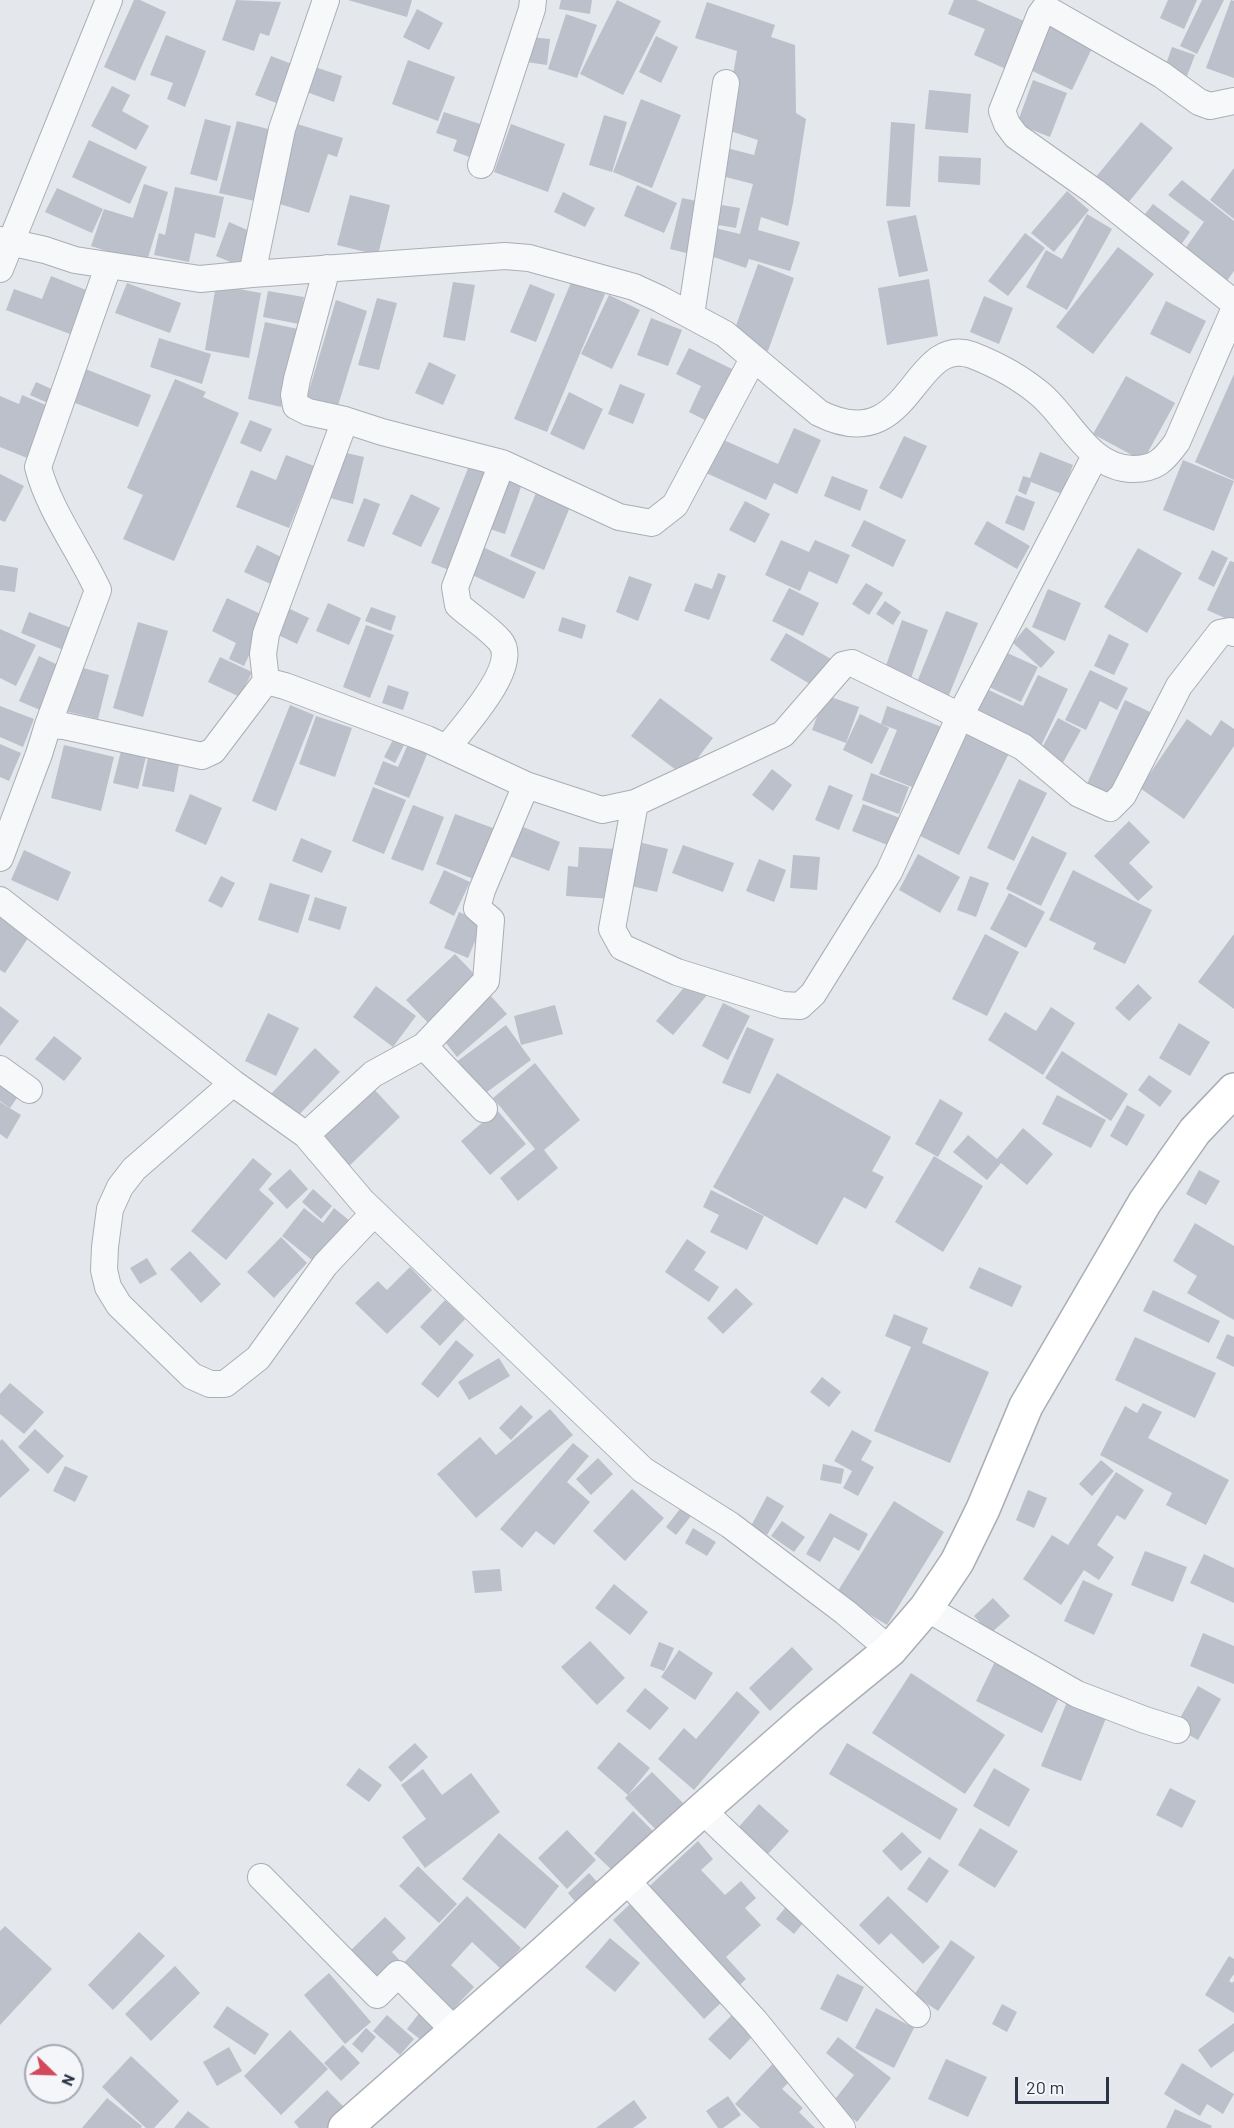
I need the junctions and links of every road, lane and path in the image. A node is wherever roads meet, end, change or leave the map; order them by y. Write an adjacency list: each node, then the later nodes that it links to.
1 (109, 0): 7 (street)
2 (326, 0): 11 (street)
3 (533, 0): 6 (street)
4 (726, 83): 14 (street)
5 (1234, 101): 12 (street)
6 (481, 165)
7 (6, 242): 8 (street); 10 (street)
8 (108, 267): 11 (street); 22 (street)
9 (327, 268): 11 (street); 14 (street); 16 (street)
10 (0, 269)
11 (252, 274)
12 (1234, 303)
13 (1234, 310): 17 (street)
14 (690, 315): 15 (street)
15 (753, 359): 17 (street); 18 (street)
16 (345, 420): 18 (street); 20 (street)
17 (1095, 456): 21 (street)
18 (502, 463): 23 (street)
19 (1234, 633): 21 (street)
20 (266, 681): 22 (street); 23 (street)
21 (960, 716): 25 (street); 25 (street)
22 (48, 725): 26 (street)
23 (447, 748): 24 (street)
24 (526, 785): 25 (street); 28 (street)
25 (635, 802)
26 (0, 858)
27 (0, 900): 30 (street)
28 (424, 1046): 33 (street); 34 (street)
29 (0, 1069): 31 (street)
30 (232, 1083): 34 (street); 35 (street)
31 (29, 1090)
32 (1234, 1090): 36 (main road)
33 (484, 1110)
34 (306, 1136): 35 (street)
35 (374, 1213): 37 (street)
36 (926, 1608): 37 (main road); 38 (street)
37 (890, 1650): 39 (main road)
38 (1178, 1730)
39 (702, 1810): 41 (main road); 42 (street)
40 (261, 1876): 43 (street)
41 (625, 1879): 43 (main road); 45 (street)
42 (917, 2014)
43 (455, 2031): 44 (main road)
44 (345, 2128)
45 (842, 2128)

